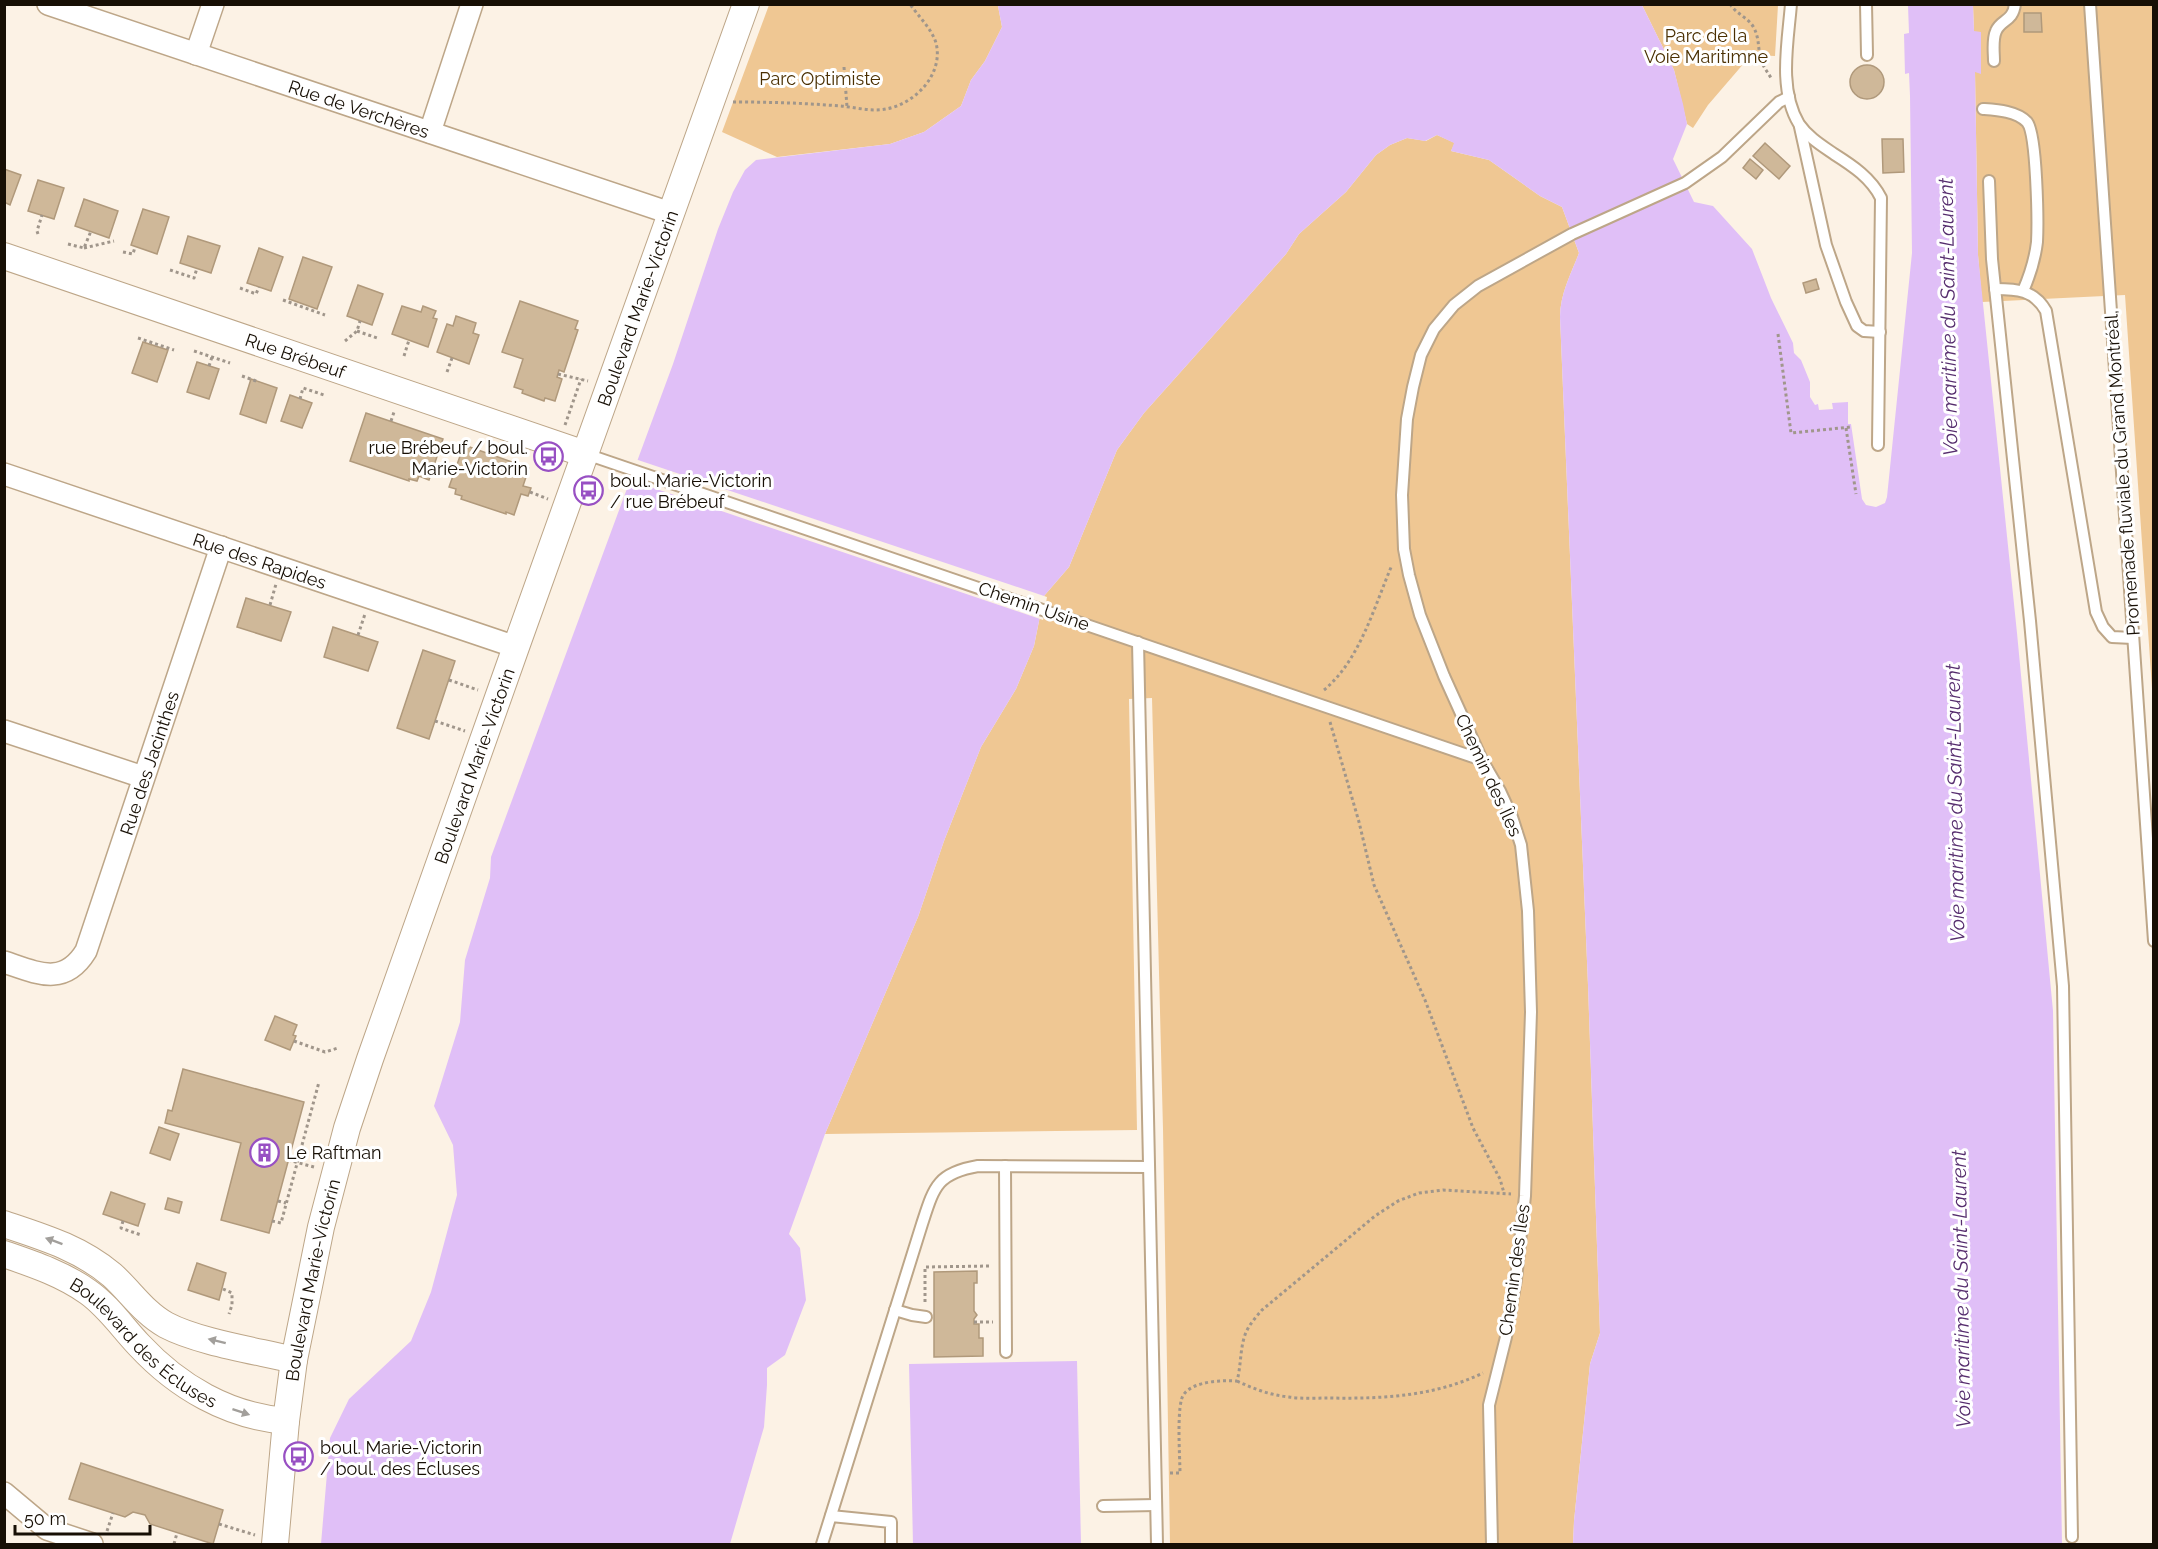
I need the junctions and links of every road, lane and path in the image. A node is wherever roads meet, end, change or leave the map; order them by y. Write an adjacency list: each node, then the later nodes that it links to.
1 (48, 4): 11 (street, Rue de Verchères)
2 (213, 4): 11 (street)
3 (472, 4): 21 (street)
4 (746, 4): 23 (street, Boulevard Marie-Victorin)
5 (910, 4): 18 (path)
6 (1730, 4): 17 (path)
7 (1791, 4): 15 (lane)
8 (1866, 4): 12 (lane)
9 (2016, 4): 13 (lane)
10 (2090, 4): 75 (lane, Promenade fluviale du Grand Montréal,)
11 (196, 54): 21 (street, Rue de Verchères)
12 (1867, 55)
13 (1994, 61)
14 (844, 67): 18 (path)
15 (1789, 97): 17 (lane, Chemin des Îles); 20 (lane)
16 (729, 102): 18 (path)
17 (1777, 104): 85 (lane, Chemin des Îles)
18 (847, 107)
19 (1983, 109): 38 (lane)
20 (1799, 124): 43 (lane); 43 (lane)
21 (430, 132): 23 (street, Rue de Verchères)
22 (1989, 181): 37 (lane)
23 (670, 213): 68 (street, Boulevard Marie-Victorin)
24 (42, 215): 26 (path)
25 (91, 231): 30 (path)
26 (38, 234)
27 (114, 241): 30 (path)
28 (68, 244): 30 (path)
29 (135, 247): 31 (path)
30 (84, 248)
31 (123, 252)
32 (4, 256): 68 (street, Rue Brébeuf)
33 (197, 268): 34 (path)
34 (170, 270)
35 (259, 287): 36 (path)
36 (240, 288)
37 (1995, 289): 38 (lane); 126 (lane)
38 (2023, 291): 75 (lane)
39 (283, 300): 40 (path)
40 (325, 315)
41 (360, 321): 42 (path)
42 (357, 331): 46 (path); 48 (path)
43 (1880, 332): 67 (lane)
44 (1778, 334): 65 (path)
45 (138, 338): 49 (path)
46 (377, 338)
47 (409, 340): 51 (path)
48 (345, 341)
49 (174, 350)
50 (194, 351): 52 (path)
51 (404, 356)
52 (212, 357): 54 (path); 55 (path)
53 (452, 357): 56 (path)
54 (230, 363)
55 (208, 366)
56 (447, 372)
57 (558, 374): 59 (path)
58 (242, 376): 60 (path)
59 (581, 379): 61 (path); 66 (path)
60 (259, 382)
61 (596, 384)
62 (324, 394): 63 (path)
63 (300, 399)
64 (1851, 427): 65 (path)
65 (1846, 428): 71 (path)
66 (564, 429)
67 (1878, 445)
68 (585, 454): 76 (lane, Chemin Usine); 77 (street, Boulevard Marie-Victorin)
69 (4, 474): 73 (street, Rue des Rapides)
70 (530, 492): 72 (path)
71 (1856, 494)
72 (554, 501)
73 (221, 547): 77 (street, Rue des Rapides); 86 (street, Rue des Jacinthes)
74 (1393, 562): 80 (path)
75 (2133, 638): 87 (lane, Promenade fluviale du Grand Montréal,)
76 (1138, 642): 80 (lane, Chemin Usine); 95 (lane)
77 (516, 647): 114 (street, Boulevard Marie-Victorin)
78 (449, 680): 79 (path)
79 (487, 692)
80 (1309, 701): 81 (lane, Chemin Usine)
81 (1324, 706): 85 (lane, Chemin Usine); 97 (path)
82 (435, 721): 84 (path)
83 (4, 731): 86 (street)
84 (472, 734)
85 (1482, 760): 98 (lane, Chemin des Îles)
86 (143, 777): 88 (street, Rue des Jacinthes)
87 (2154, 941)
88 (4, 962)
89 (294, 1041): 90 (path)
90 (338, 1048)
91 (319, 1082): 93 (path)
92 (288, 1160): 93 (path)
93 (297, 1162): 96 (path); 100 (path)
94 (1005, 1166): 95 (lane); 108 (lane); 113 (lane)
95 (1148, 1167): 118 (lane)
96 (321, 1170)
97 (1504, 1193): 98 (path); 116 (path)
98 (1525, 1196): 115 (lane, Chemin des Îles)
99 (278, 1201): 100 (path)
100 (286, 1203): 102 (path)
101 (123, 1221): 104 (path)
102 (272, 1221)
103 (4, 1224): 114 (street, Boulevard des Écluses, one-way to 103)
104 (141, 1235)
105 (4, 1254): 117 (street, Boulevard des Écluses, one-way to 117)
106 (989, 1266): 110 (path)
107 (223, 1289): 109 (path)
108 (894, 1310): 110 (lane); 123 (lane)
109 (229, 1314)
110 (926, 1317)
111 (974, 1322): 112 (path)
112 (994, 1322)
113 (1006, 1352)
114 (294, 1360): 117 (street, Boulevard Marie-Victorin)
115 (1500, 1360): 116 (path); 133 (lane, Chemin des Îles)
116 (1237, 1381): 118 (path)
117 (286, 1421): 128 (street, Boulevard Marie-Victorin)
118 (1156, 1474): 120 (lane)
119 (4, 1493): 127 (street)
120 (1156, 1505): 121 (lane); 132 (lane)
121 (1103, 1506)
122 (112, 1513): 127 (path)
123 (831, 1516): 130 (lane); 131 (lane)
124 (219, 1524): 128 (path)
125 (177, 1533): 129 (path)
126 (2072, 1537)
127 (99, 1539)
128 (268, 1541)
129 (174, 1545)
130 (822, 1545)
131 (891, 1545)
132 (1157, 1545)
133 (1492, 1545)

